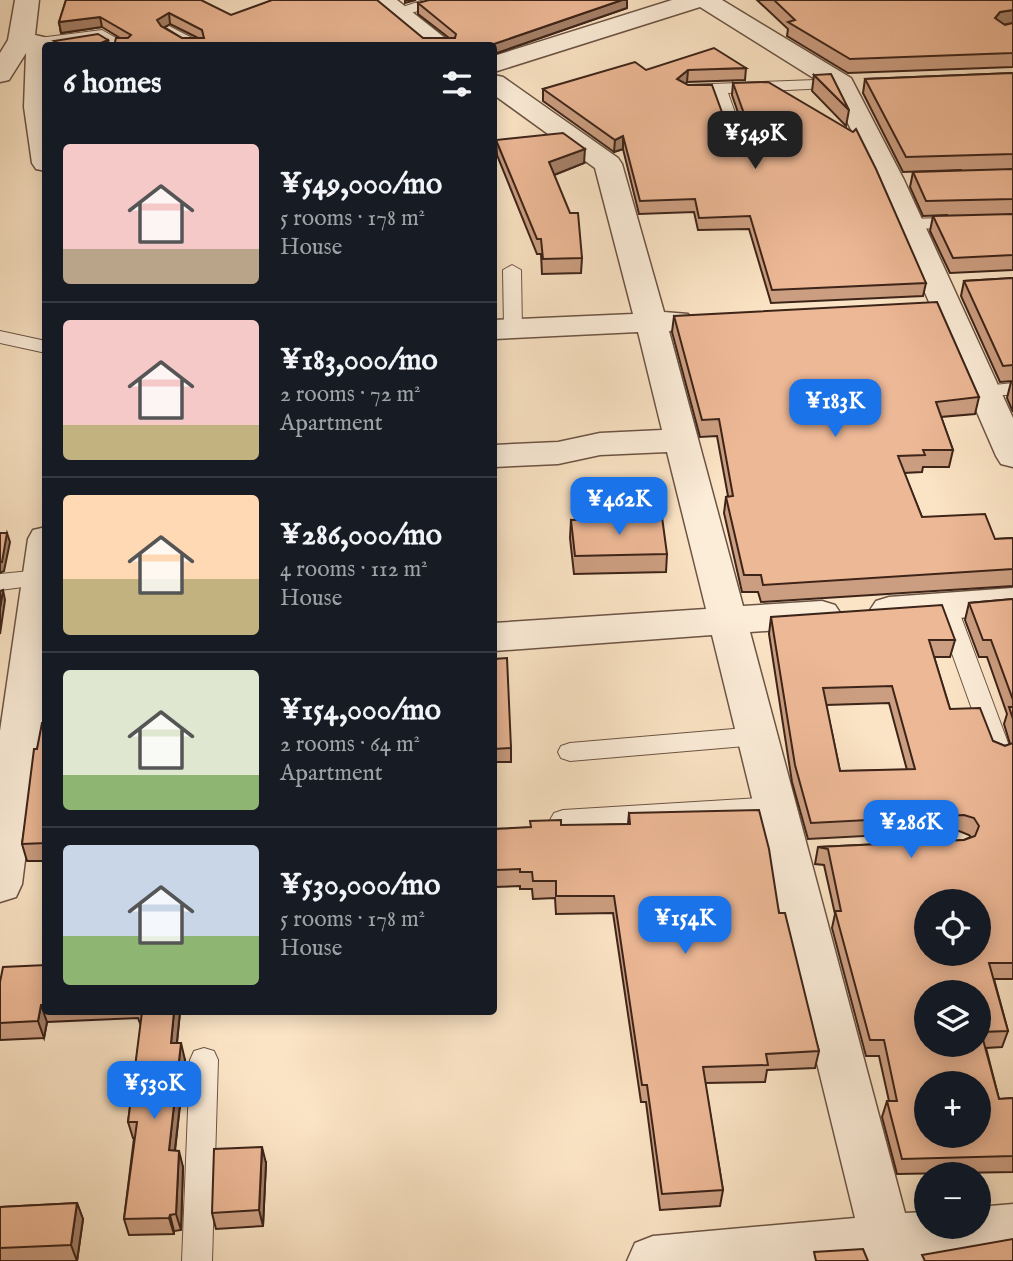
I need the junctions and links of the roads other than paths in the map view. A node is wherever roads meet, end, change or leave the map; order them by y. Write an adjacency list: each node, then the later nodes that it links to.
1 (27, 0): 7 (street)
2 (439, 0): 5 (lane)
3 (698, 0): 11 (street)
4 (705, 0): 13 (street)
5 (390, 6): 10 (street)
6 (169, 31): 9 (lane)
7 (30, 42): 8 (lane); 12 (street); 17 (street)
8 (115, 42)
9 (190, 42)
10 (437, 42)
11 (497, 63)
12 (0, 74)
13 (855, 84): 15 (lane); 20 (street)
14 (497, 85): 23 (street)
15 (719, 89): 16 (lane); 18 (lane)
16 (687, 90)
17 (42, 106)
18 (740, 149)
19 (1013, 221): 20 (lane)
20 (908, 224): 27 (street)
21 (512, 270): 24 (lane)
22 (707, 319): 23 (street)
23 (651, 322): 24 (street); 28 (street)
24 (503, 330)
25 (0, 337): 26 (lane)
26 (42, 346)
27 (998, 390): 30 (street)
28 (681, 440): 29 (street); 36 (street)
29 (497, 456)
30 (1013, 456)
31 (42, 565): 32 (street)
32 (40, 578): 33 (lane); 38 (street)
33 (0, 582)
34 (1013, 601): 35 (street)
35 (946, 606): 36 (street); 40 (lane)
36 (727, 621): 37 (street); 39 (street)
37 (497, 636)
38 (27, 657): 44 (street)
39 (757, 736): 41 (lane); 42 (street)
40 (999, 751)
41 (570, 752)
42 (775, 807): 43 (lane); 47 (street)
43 (563, 820)
44 (0, 884)
45 (204, 1060): 48 (lane)
46 (1013, 1228): 47 (street)
47 (888, 1251): 49 (street)
48 (197, 1261)
49 (653, 1261)

